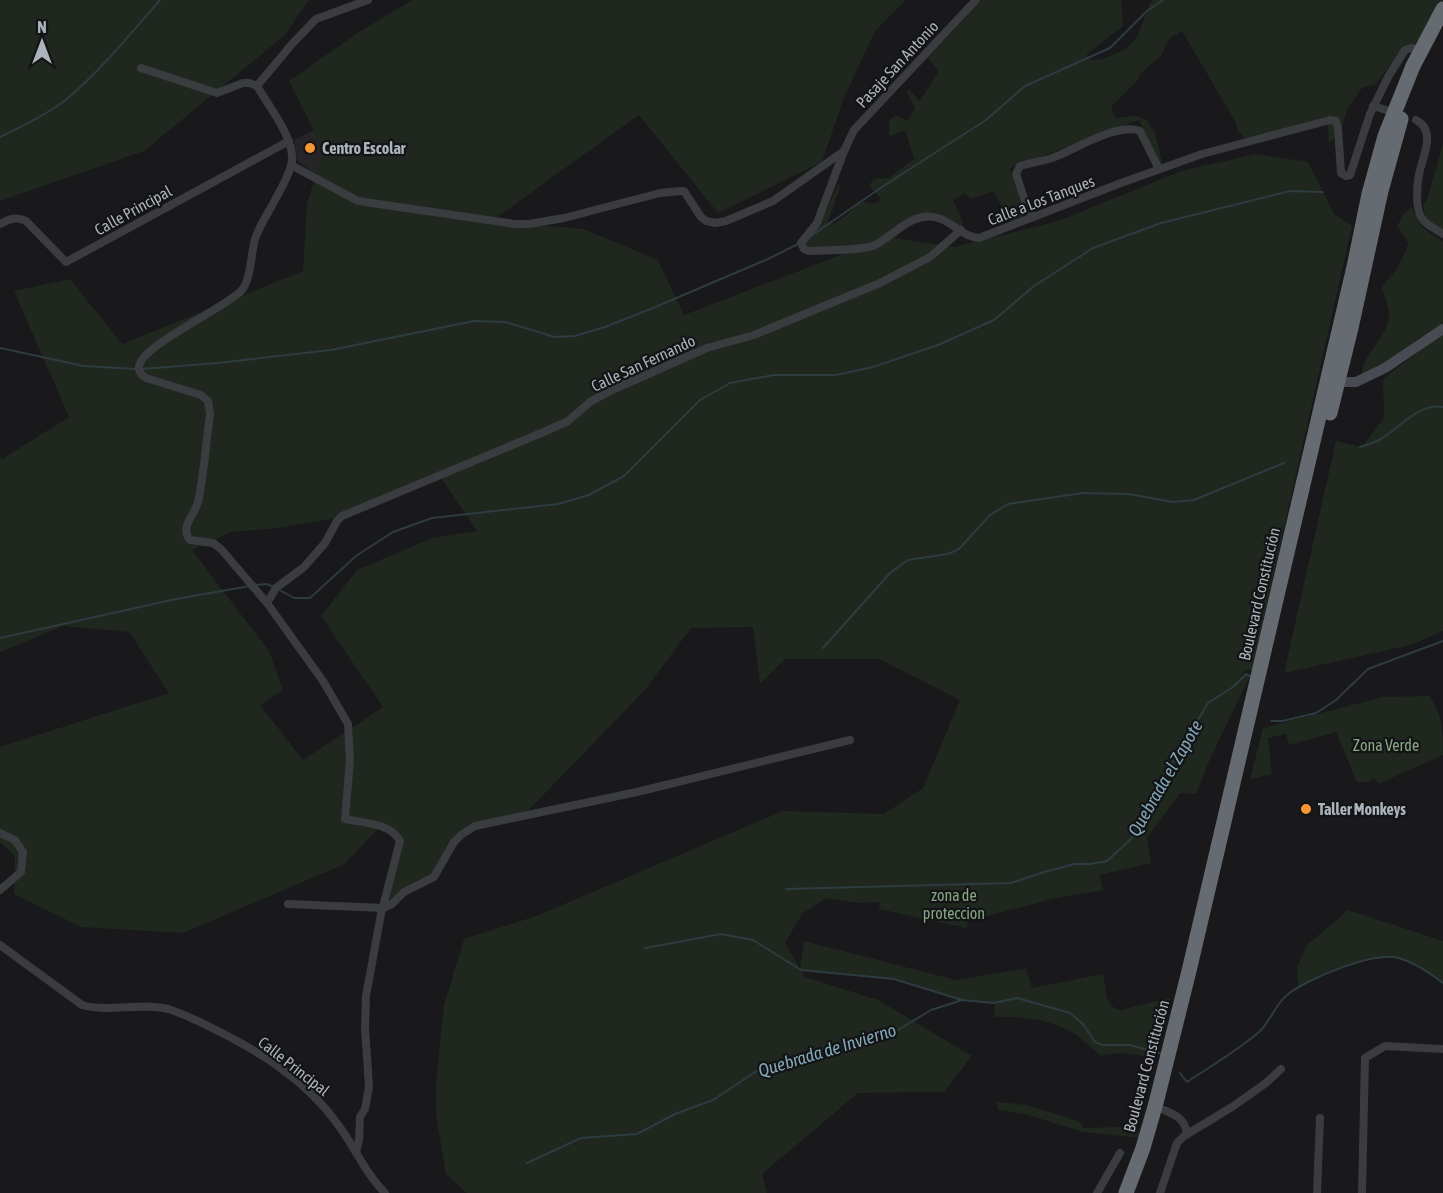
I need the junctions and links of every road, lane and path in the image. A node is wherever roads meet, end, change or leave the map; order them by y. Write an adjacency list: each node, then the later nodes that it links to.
1 (368, 0): 7 (street)
2 (976, 0): 12 (street, Pasaje San Antonio)
3 (1443, 9): 5 (highway, Boulevard Constitución)
4 (1443, 28): 20 (highway, Boulevard Constitución)
5 (1420, 50): 8 (street); 37 (highway, Boulevard Constitución)
6 (141, 68): 7 (street)
7 (257, 86): 11 (street)
8 (1373, 106): 9 (street); 14 (street, Calle a Los Tanques)
9 (1386, 110)
10 (1416, 120): 18 (street)
11 (289, 141): 13 (street); 16 (street, Calle Principal)
12 (844, 151): 13 (street); 17 (street, Calle a Los Tanques)
13 (291, 165): 21 (street)
14 (1159, 170): 15 (street, Calle a Los Tanques); 15 (street)
15 (1034, 217): 17 (street, Calle a Los Tanques)
16 (0, 224)
17 (961, 230): 21 (street, Calle San Fernando)
18 (1443, 234)
19 (1443, 329): 20 (street)
20 (1338, 382): 30 (highway, Boulevard Constitución)
21 (267, 603): 26 (street)
22 (850, 740): 26 (street)
23 (0, 833): 24 (street)
24 (0, 890)
25 (288, 903): 26 (street)
26 (383, 908): 33 (street)
27 (0, 945): 33 (street, Calle Principal)
28 (1443, 1049): 41 (street)
29 (1281, 1069): 32 (street)
30 (1164, 1110): 32 (street); 38 (highway, Boulevard Constitución)
31 (1320, 1118): 40 (street)
32 (1187, 1134): 39 (street)
33 (356, 1152): 35 (street, Calle Principal)
34 (1120, 1153): 36 (street)
35 (385, 1193)
36 (1096, 1193)
37 (1126, 1193)
38 (1136, 1193)
39 (1160, 1193)
40 (1317, 1193)
41 (1362, 1193)

